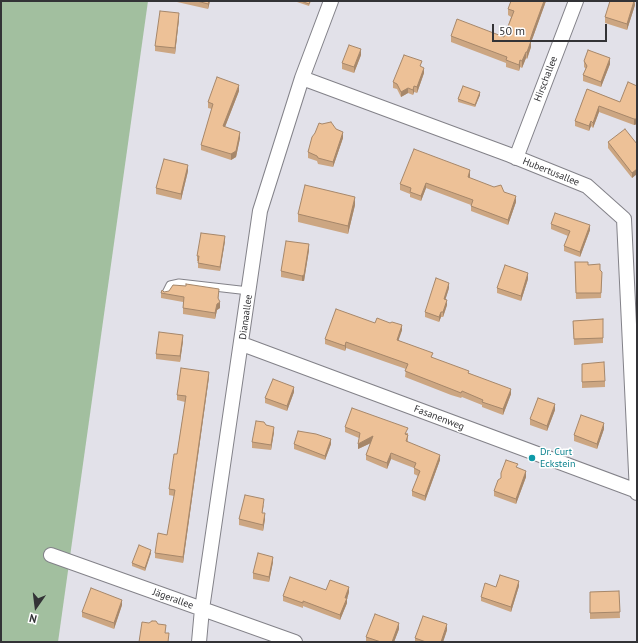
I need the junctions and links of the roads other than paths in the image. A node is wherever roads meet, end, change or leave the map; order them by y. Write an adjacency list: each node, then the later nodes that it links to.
1 (331, 1): 3 (street, Dianaallee)
2 (576, 1): 4 (street, Hirschallee)
3 (302, 78): 4 (street, Hubertusallee); 5 (street, Dianaallee)
4 (516, 158): 8 (street, Hubertusallee)
5 (249, 291): 6 (lane); 7 (street, Dianaallee)
6 (166, 293)
7 (242, 344): 8 (street, Fasanenweg); 10 (street, Dianaallee)
8 (637, 492)
9 (51, 555): 10 (street, Jägerallee)
10 (202, 609): 11 (street, Dianaallee); 12 (street, Jägerallee)
11 (199, 642)
12 (295, 642)

